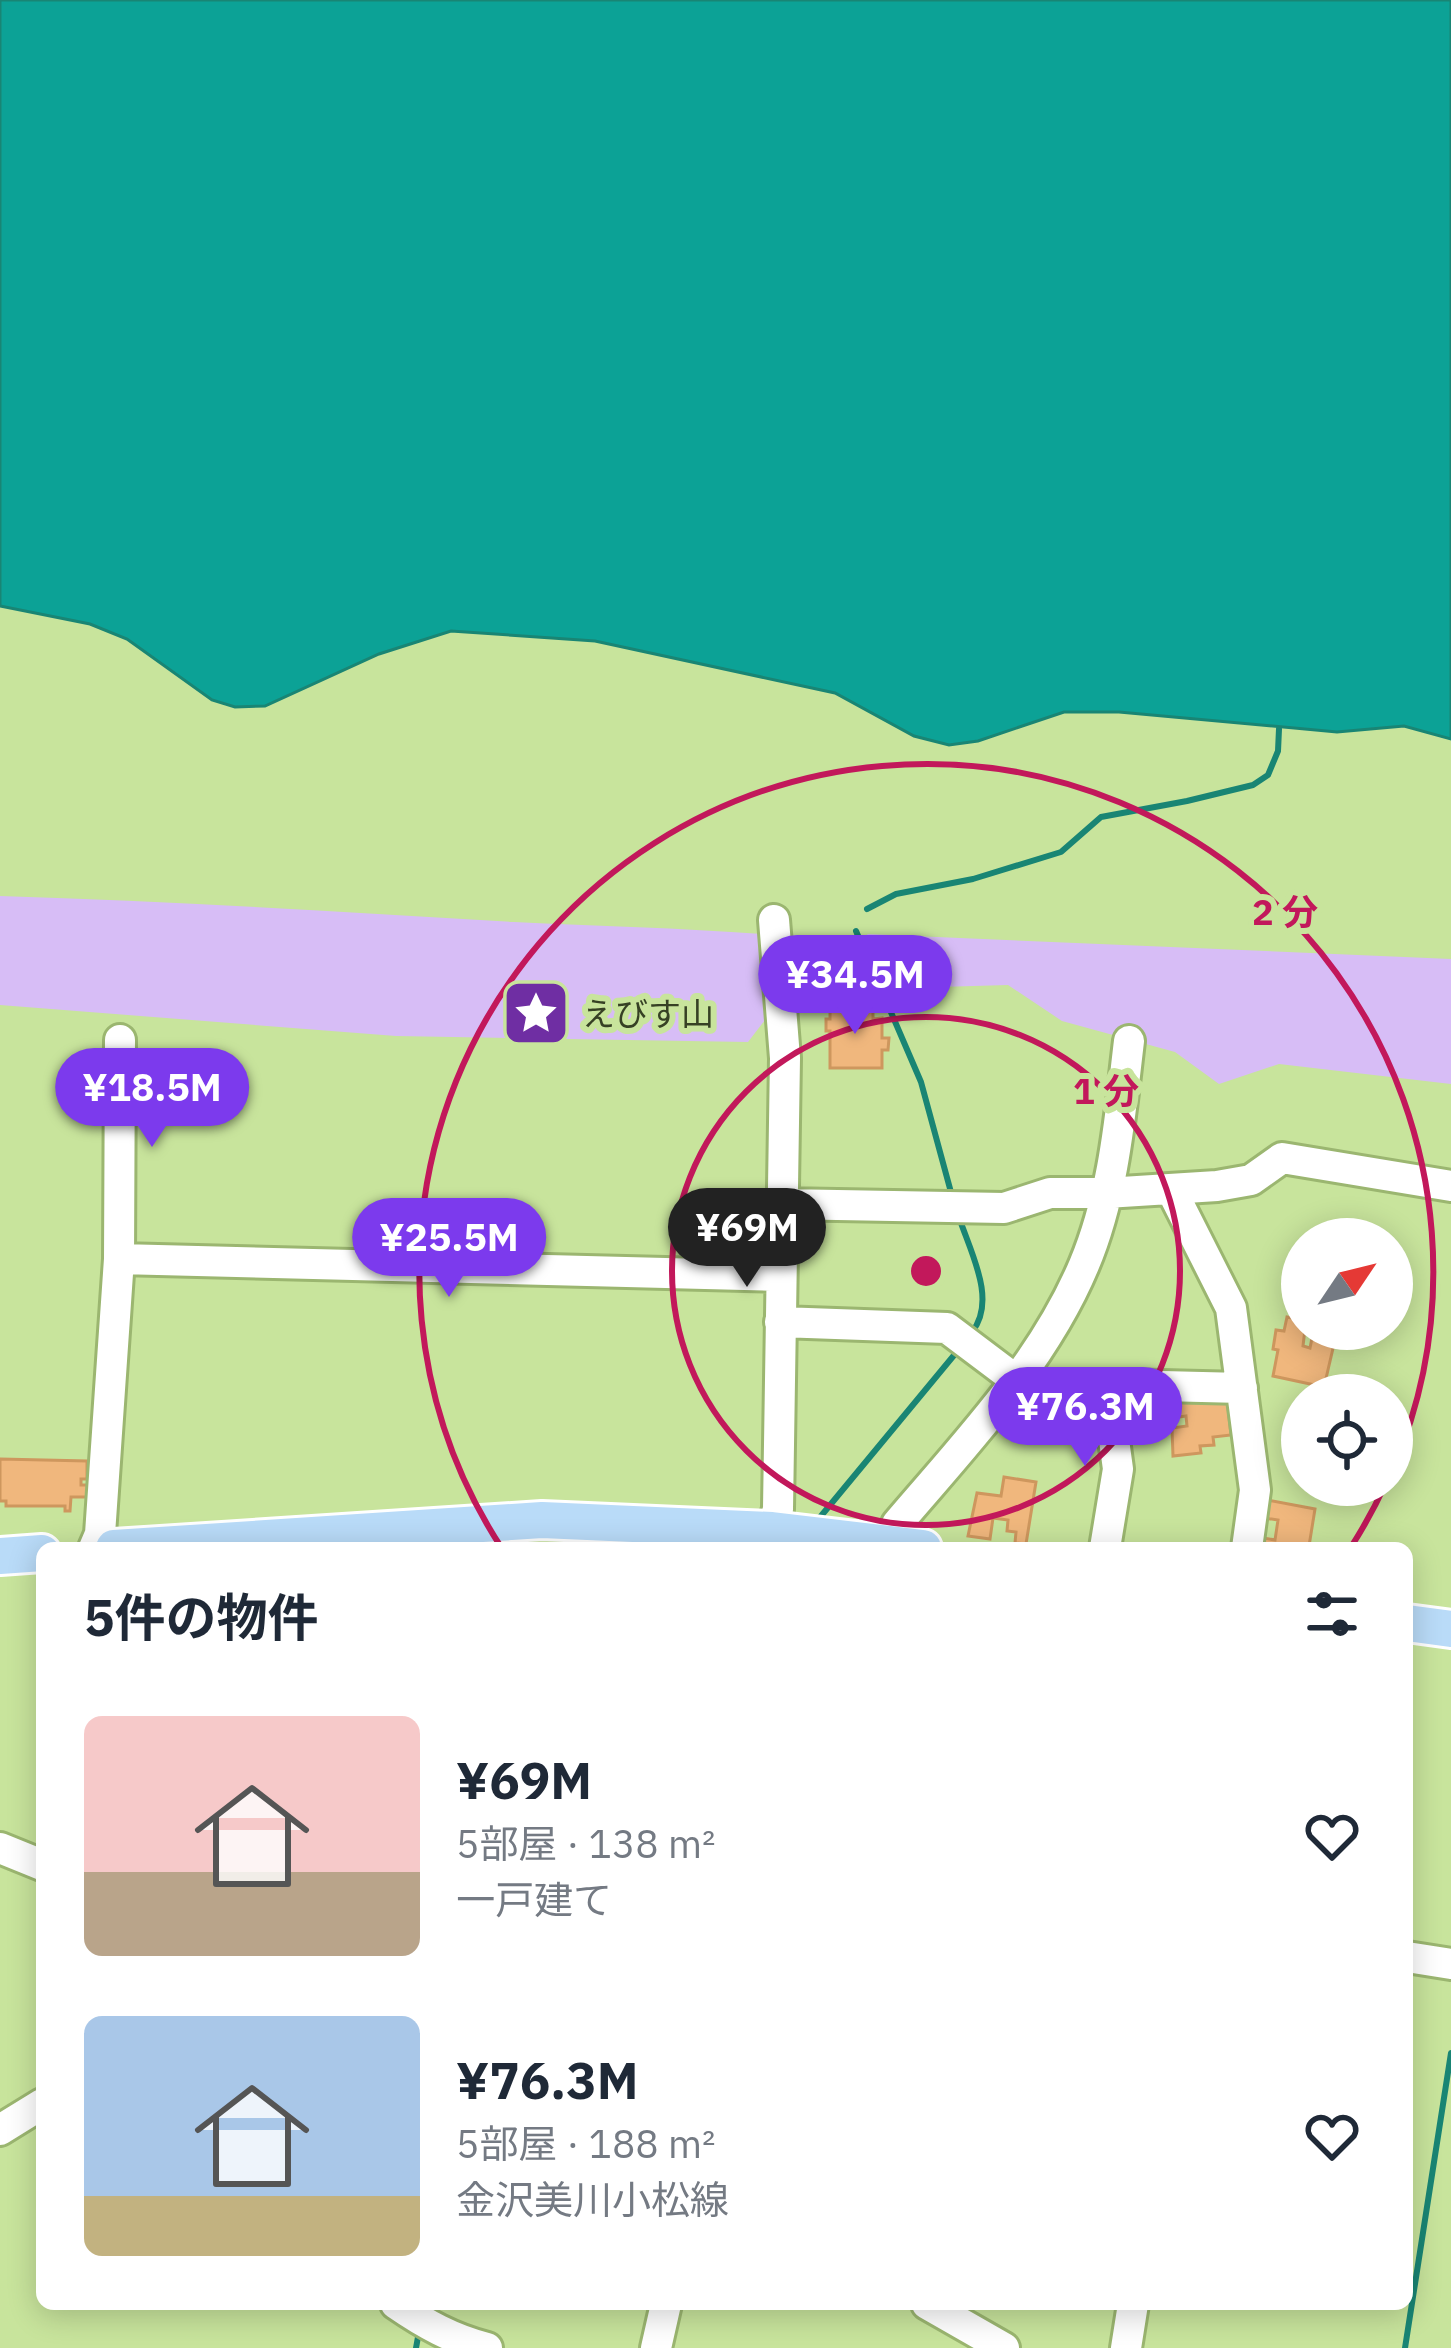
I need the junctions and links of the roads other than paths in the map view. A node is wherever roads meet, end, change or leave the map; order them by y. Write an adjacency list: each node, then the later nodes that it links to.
1 (774, 920): 7 (street)
2 (120, 1040): 8 (street)
3 (1129, 1041): 6 (street)
4 (1451, 1186): 5 (street)
5 (1171, 1189): 6 (street); 12 (street)
6 (1106, 1193): 7 (street); 11 (street)
7 (782, 1204): 9 (street)
8 (118, 1259): 9 (street); 17 (street)
9 (781, 1276): 10 (street)
10 (779, 1322): 11 (street); 16 (street)
11 (1015, 1380): 13 (street); 20 (street)
12 (1242, 1388): 13 (street); 22 (street)
13 (1107, 1390): 21 (street)
14 (432, 1536): 15 (main road); 18 (main road)
15 (658, 1536): 16 (main road)
16 (773, 1539): 19 (main road)
17 (97, 1542)
18 (273, 1542)
19 (830, 1542)
20 (889, 1542)
21 (1106, 1542)
22 (1248, 1542)
23 (36, 1553): 24 (main road)
24 (0, 1556)
25 (1413, 1624): 26 (main road)
26 (1451, 1629)
27 (0, 1848): 28 (street)
28 (36, 1863)
29 (1413, 1958): 30 (street)
30 (1451, 1964)
31 (36, 2108): 32 (street)
32 (0, 2130)
33 (405, 2310): 37 (street)
34 (665, 2310): 38 (street)
35 (938, 2310): 39 (street)
36 (1132, 2310): 40 (street)
37 (487, 2348)
38 (656, 2348)
39 (1004, 2348)
40 (1126, 2348)

